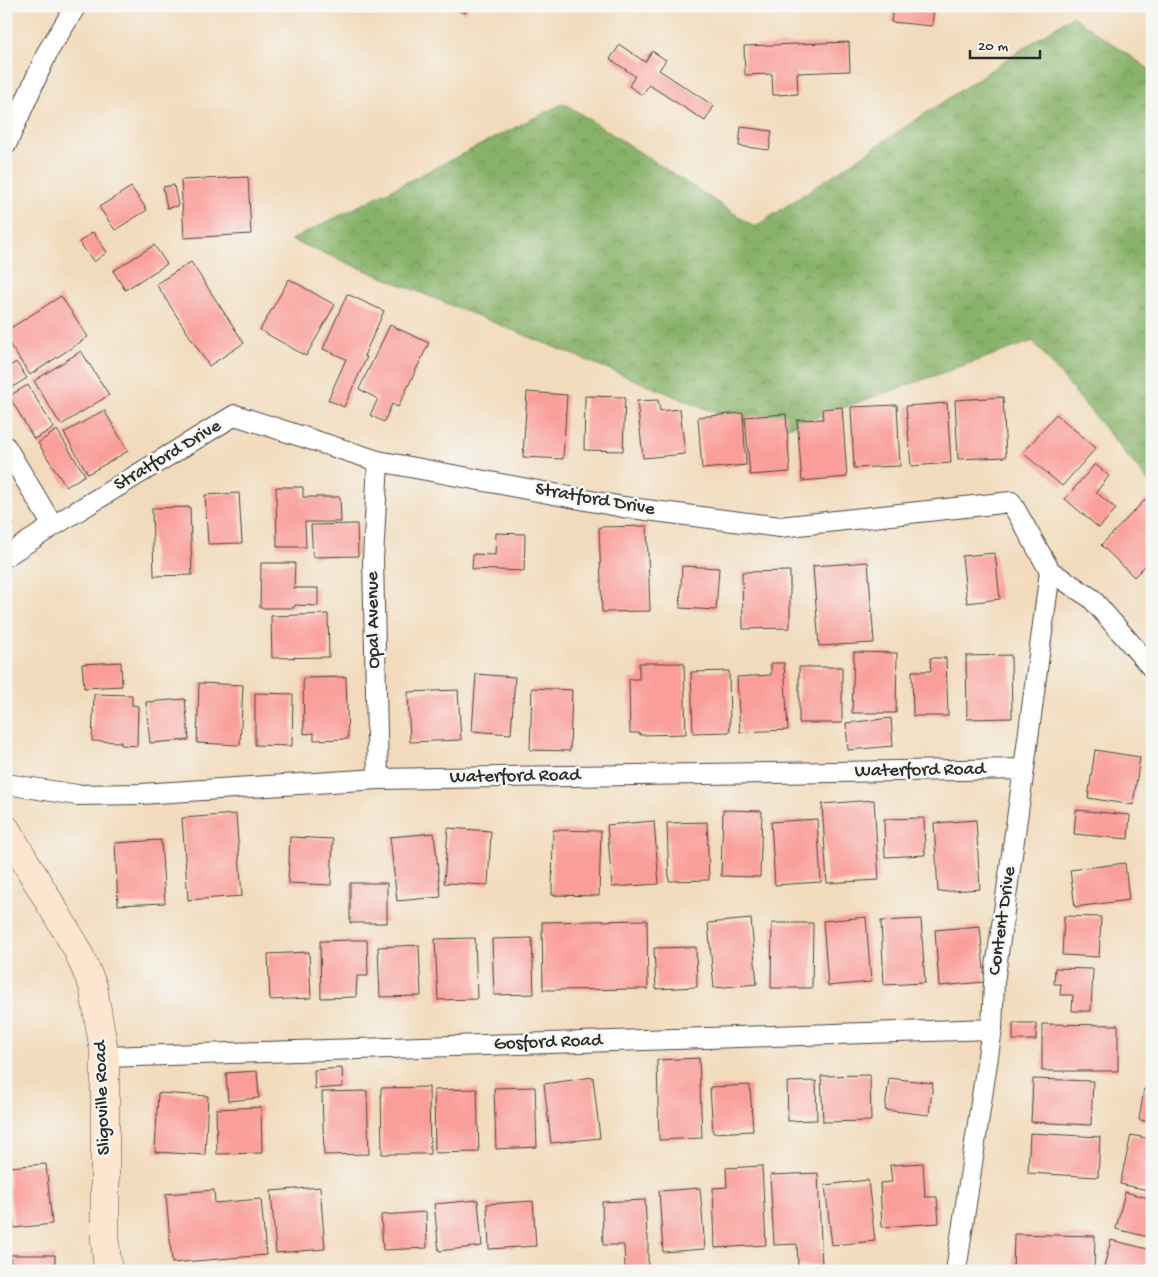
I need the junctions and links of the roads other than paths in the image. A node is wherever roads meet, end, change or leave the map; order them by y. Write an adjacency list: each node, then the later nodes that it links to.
1 (76, 6): 2 (street)
2 (6, 145)
3 (6, 447): 5 (street)
4 (378, 461): 5 (street, Stratford Drive); 7 (street, Stratford Drive); 10 (street, Opal Avenue)
5 (53, 526): 6 (street, Stratford Drive)
6 (6, 556)
7 (1050, 571): 8 (street, Stratford Drive); 9 (street, Content Drive)
8 (1152, 668)
9 (1024, 769): 10 (street, Waterford Road); 13 (street, Content Drive)
10 (378, 779): 11 (street, Waterford Road)
11 (6, 784)
12 (6, 829): 14 (street, Sligoville Road)
13 (992, 1029): 14 (street, Gosford Road); 16 (street, Content Drive)
14 (105, 1058): 15 (street, Sligoville Road)
15 (108, 1271)
16 (956, 1271)

